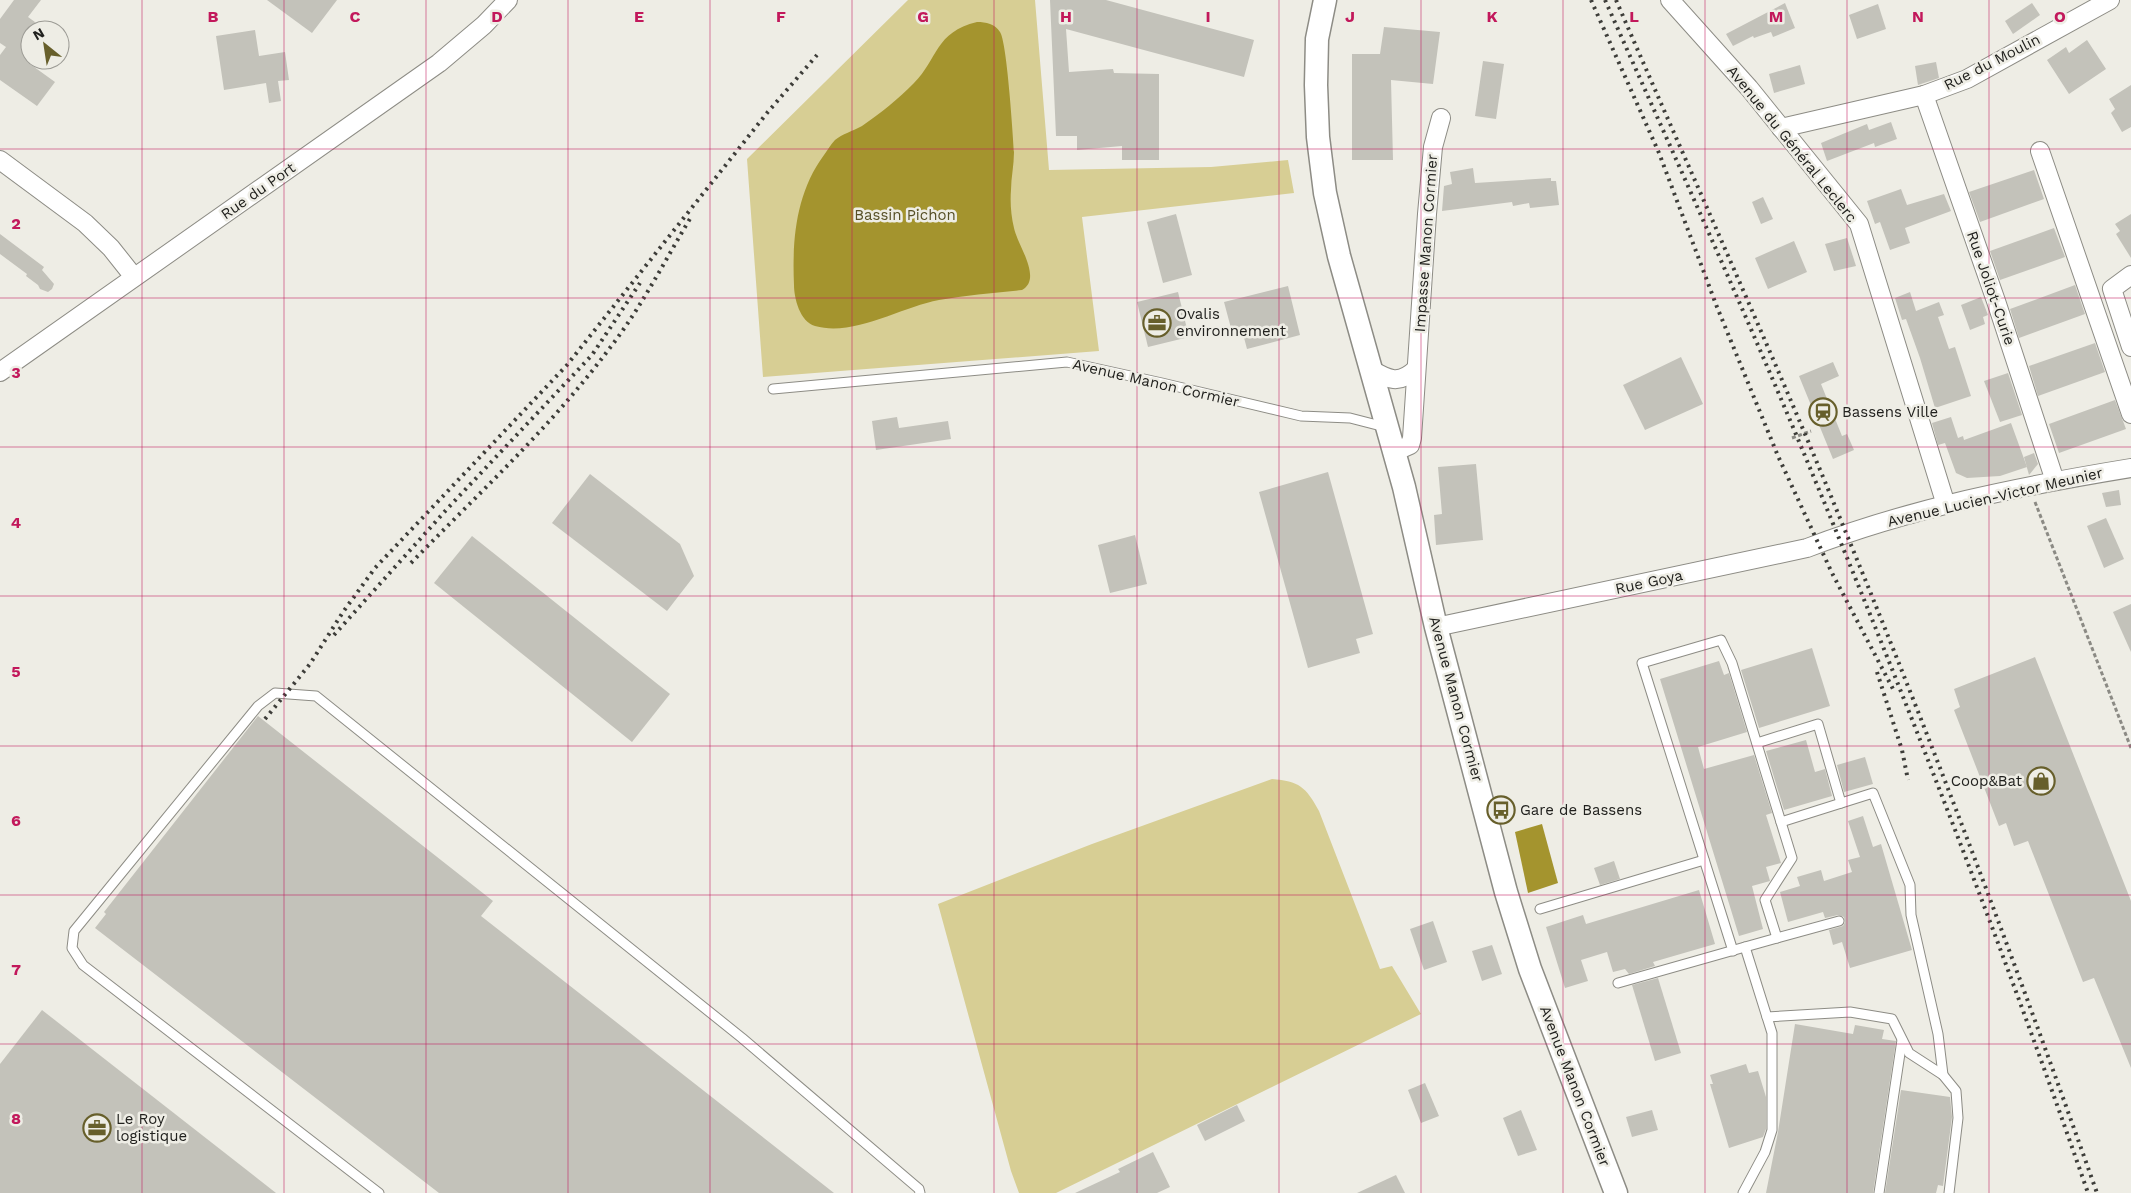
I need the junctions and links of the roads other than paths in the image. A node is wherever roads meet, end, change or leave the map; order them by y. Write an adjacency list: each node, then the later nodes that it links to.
1 (508, 0): 12 (street, Rue du Port)
2 (1325, 0): 14 (street, Avenue Manon Cormier)
3 (1670, 0): 8 (street, Avenue du Général Leclerc)
4 (2110, 0): 5 (street, Rue du Moulin)
5 (2085, 6): 6 (street, Rue du Moulin)
6 (1924, 95): 8 (street, Rue du Moulin); 22 (street, Rue Joliot-Curie)
7 (1441, 118): 15 (street, Impasse Manon Cormier)
8 (1781, 128): 23 (street, Avenue du Général Leclerc)
9 (2040, 151): 18 (street)
10 (0, 160): 12 (street)
11 (2131, 275): 13 (street)
12 (134, 277): 16 (street, Rue du Port)
13 (2131, 348)
14 (1370, 369): 15 (street); 19 (street, Avenue Manon Cormier)
15 (1416, 369): 20 (street, Impasse Manon Cormier)
16 (0, 372)
17 (773, 389): 19 (lane, Avenue Manon Cormier)
18 (2131, 414)
19 (1387, 428): 20 (street, Avenue Manon Cormier)
20 (1394, 452): 25 (street, Avenue Manon Cormier)
21 (2131, 468): 22 (street, Avenue Lucien-Victor Meunier)
22 (2055, 481): 23 (street, Avenue Lucien-Victor Meunier)
23 (1946, 506): 24 (street, Avenue Lucien-Victor Meunier)
24 (1859, 528): 25 (street, Rue Goya)
25 (1436, 627): 41 (street, Avenue Manon Cormier)
26 (1757, 743): 27 (lane); 28 (lane); 29 (lane)
27 (1841, 803): 28 (lane); 38 (lane)
28 (1781, 822): 32 (lane)
29 (1704, 860): 30 (lane); 34 (lane)
30 (1540, 908)
31 (1839, 921): 32 (lane)
32 (1777, 938): 33 (lane)
33 (1745, 947): 34 (lane); 36 (lane)
34 (1733, 951): 35 (lane)
35 (1618, 983)
36 (1767, 1017): 37 (lane); 42 (lane)
37 (1902, 1039): 38 (lane); 43 (lane)
38 (1943, 1075): 44 (lane)
39 (379, 1193): 40 (lane)
40 (920, 1193)
41 (1616, 1193)
42 (1744, 1193)
43 (1879, 1193)
44 (1949, 1193)

